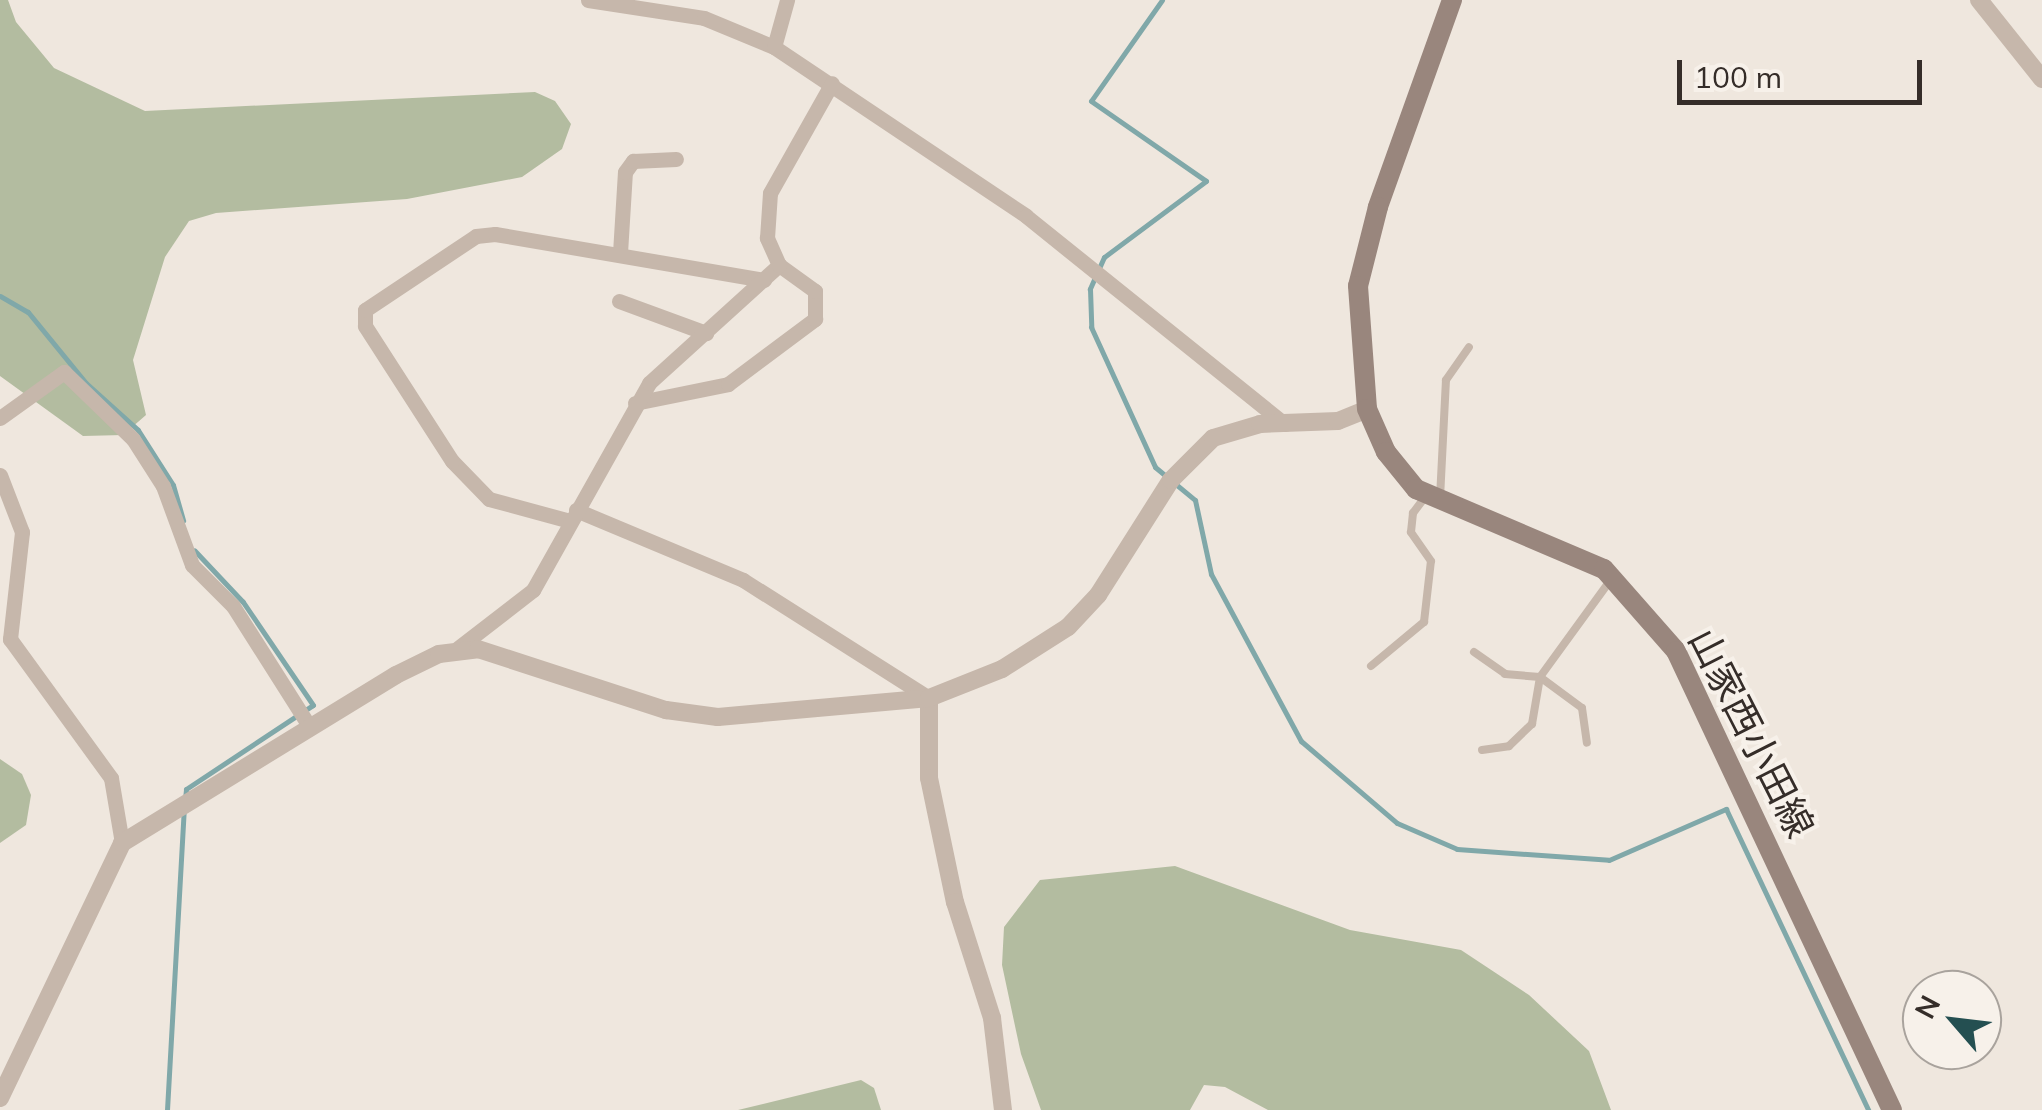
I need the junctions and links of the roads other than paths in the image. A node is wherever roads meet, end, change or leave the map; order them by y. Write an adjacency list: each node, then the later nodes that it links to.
1 (588, 0): 5 (street)
2 (787, 0): 5 (street)
3 (1452, 0): 16 (main road, 山家西小田線)
4 (1979, 0): 6 (street)
5 (774, 47): 7 (street)
6 (2042, 79)
7 (832, 83): 10 (street); 18 (street)
8 (676, 159): 9 (street)
9 (620, 253): 11 (street); 21 (street)
10 (779, 265): 11 (street); 15 (street)
11 (764, 280): 13 (street)
12 (620, 301): 13 (street)
13 (706, 333): 15 (street)
14 (1469, 347): 20 (lane)
15 (635, 402): 21 (street)
16 (1367, 409): 18 (street); 20 (main road, 山家西小田線)
17 (0, 418): 28 (street)
18 (1285, 424): 27 (street)
19 (0, 475): 31 (street)
20 (1434, 496): 22 (main road, 山家西小田線); 25 (lane)
21 (573, 516): 23 (street); 27 (street)
22 (1612, 578): 26 (lane); 34 (main road, 山家西小田線)
23 (458, 648): 27 (street); 28 (street)
24 (1474, 652): 26 (lane)
25 (1371, 666)
26 (1540, 677): 29 (lane); 30 (lane)
27 (929, 698): 33 (street)
28 (308, 724): 31 (street)
29 (1588, 743)
30 (1482, 750)
31 (122, 843): 32 (street)
32 (2, 1085)
33 (1003, 1110)
34 (1892, 1110)

